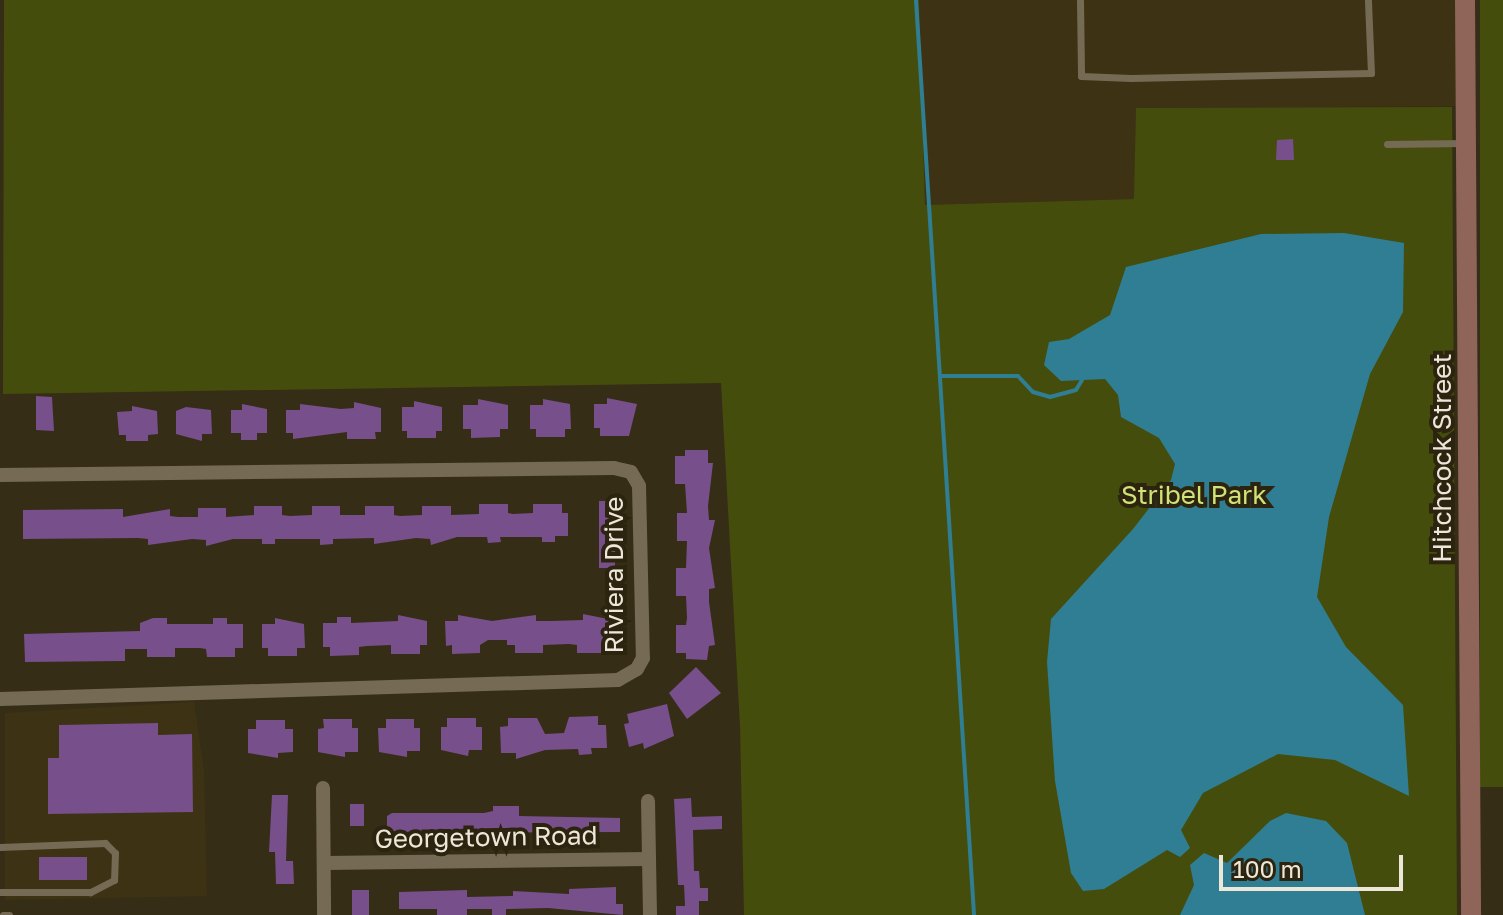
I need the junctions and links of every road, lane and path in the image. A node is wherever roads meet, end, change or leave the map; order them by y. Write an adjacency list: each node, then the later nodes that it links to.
1 (1080, 0): 2 (lane)
2 (1368, 0)
3 (1465, 0): 4 (street, Hitchcock Street)
4 (1466, 143): 5 (lane); 18 (street, Hitchcock Street)
5 (1387, 144)
6 (0, 475): 7 (street, Riviera Drive)
7 (0, 699)
8 (323, 788): 12 (street)
9 (648, 801): 11 (street)
10 (0, 847): 13 (lane)
11 (649, 859): 12 (street, Georgetown Road); 17 (street)
12 (324, 863): 16 (street)
13 (0, 892)
14 (3, 915): 15 (lane)
15 (9, 915)
16 (324, 915)
17 (650, 915)
18 (1471, 915)

